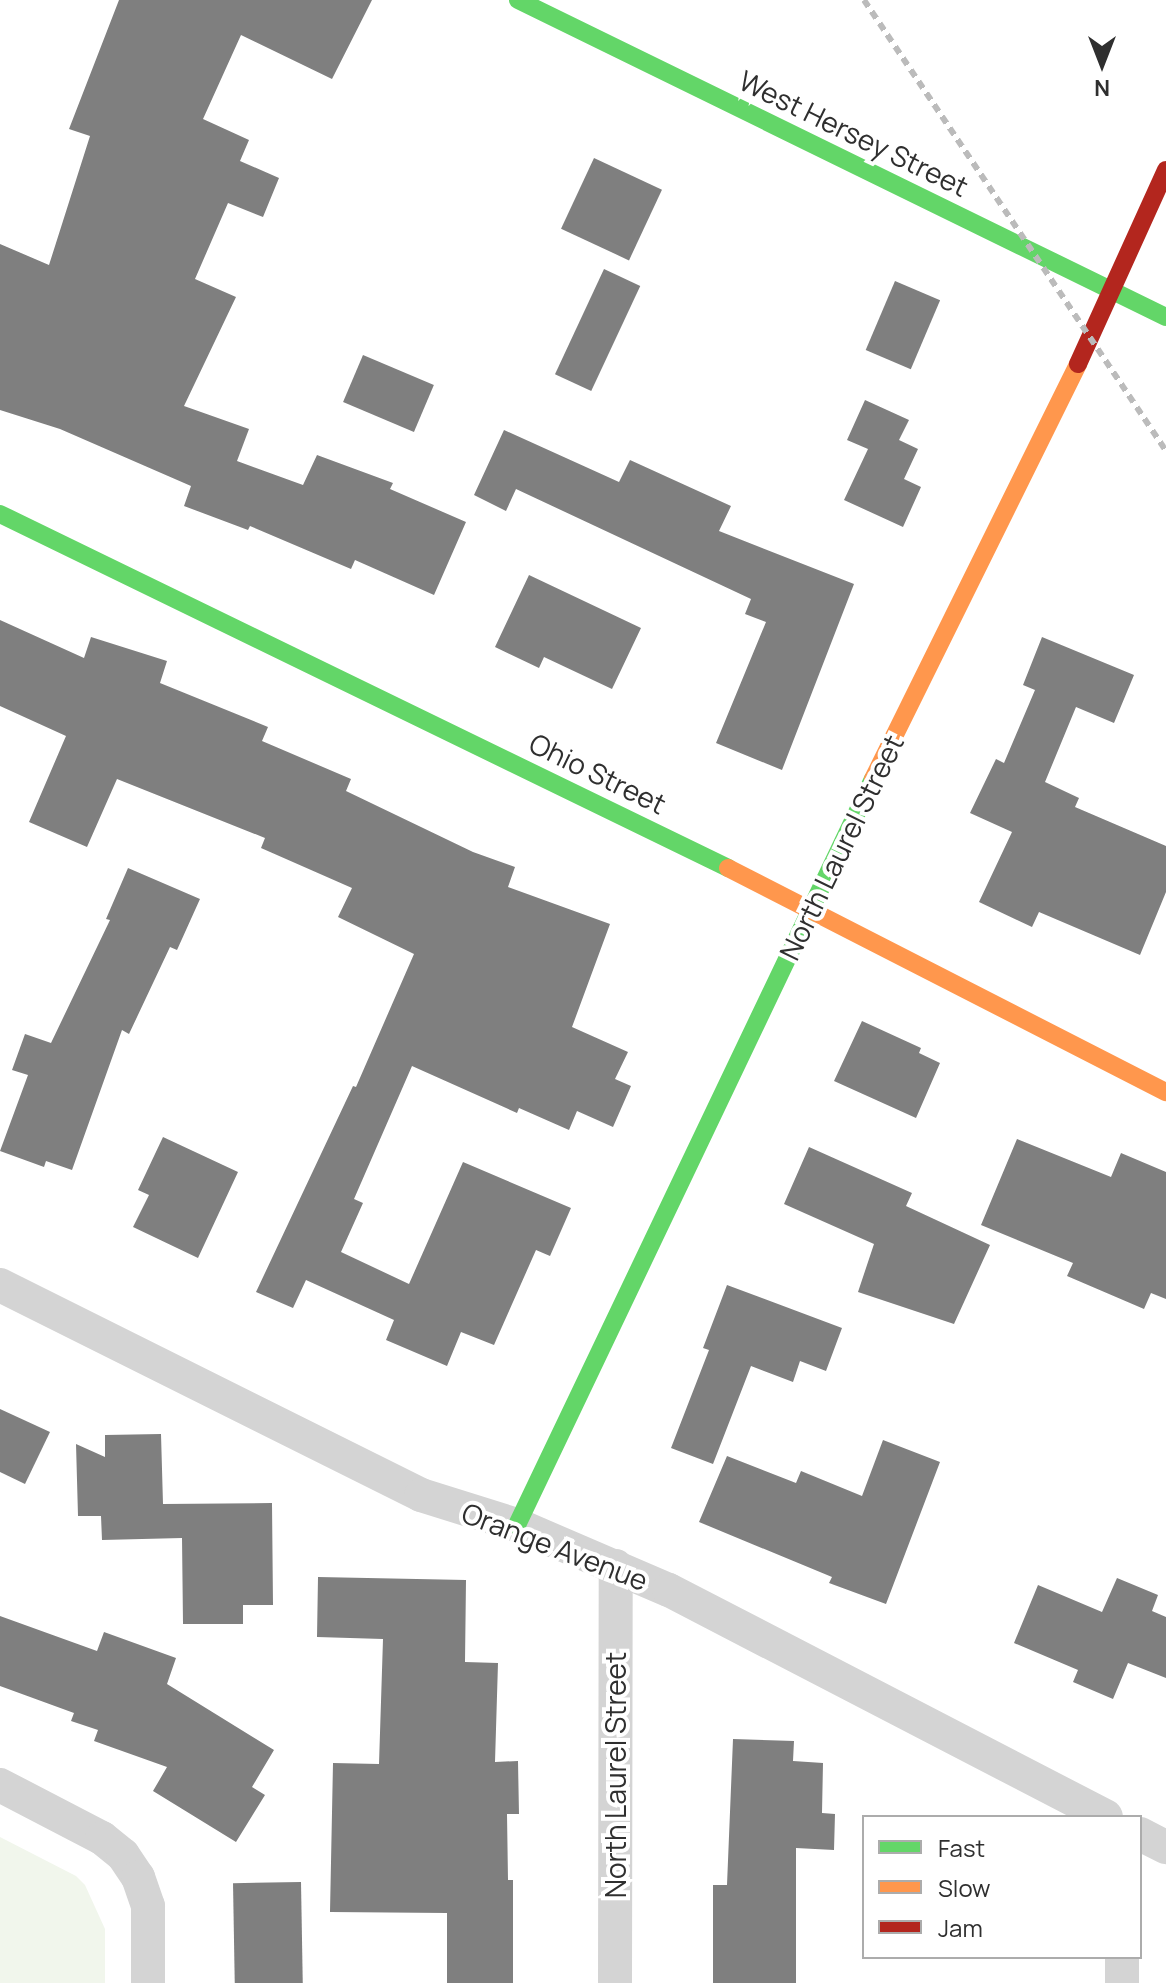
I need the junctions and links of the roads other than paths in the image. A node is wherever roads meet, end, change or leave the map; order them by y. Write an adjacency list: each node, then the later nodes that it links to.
1 (518, 0): 3 (street, West Hersey Street)
2 (1166, 170): 3 (street, North Laurel Street)
3 (1112, 289): 4 (street, West Hersey Street); 6 (street, North Laurel Street)
4 (1166, 317)
5 (0, 514): 6 (street, Ohio Street)
6 (809, 908): 7 (street, Ohio Street); 9 (street, North Laurel Street)
7 (1166, 1092)
8 (0, 1285): 9 (street, Orange Avenue)
9 (517, 1525): 10 (street, Orange Avenue)
10 (616, 1566): 12 (street, Orange Avenue); 17 (street, North Laurel Street)
11 (0, 1785): 16 (street)
12 (1102, 1815)
13 (1142, 1835): 14 (street)
14 (1166, 1847)
15 (1122, 1959): 18 (street)
16 (148, 1983)
17 (615, 1983)
18 (1122, 1983)

